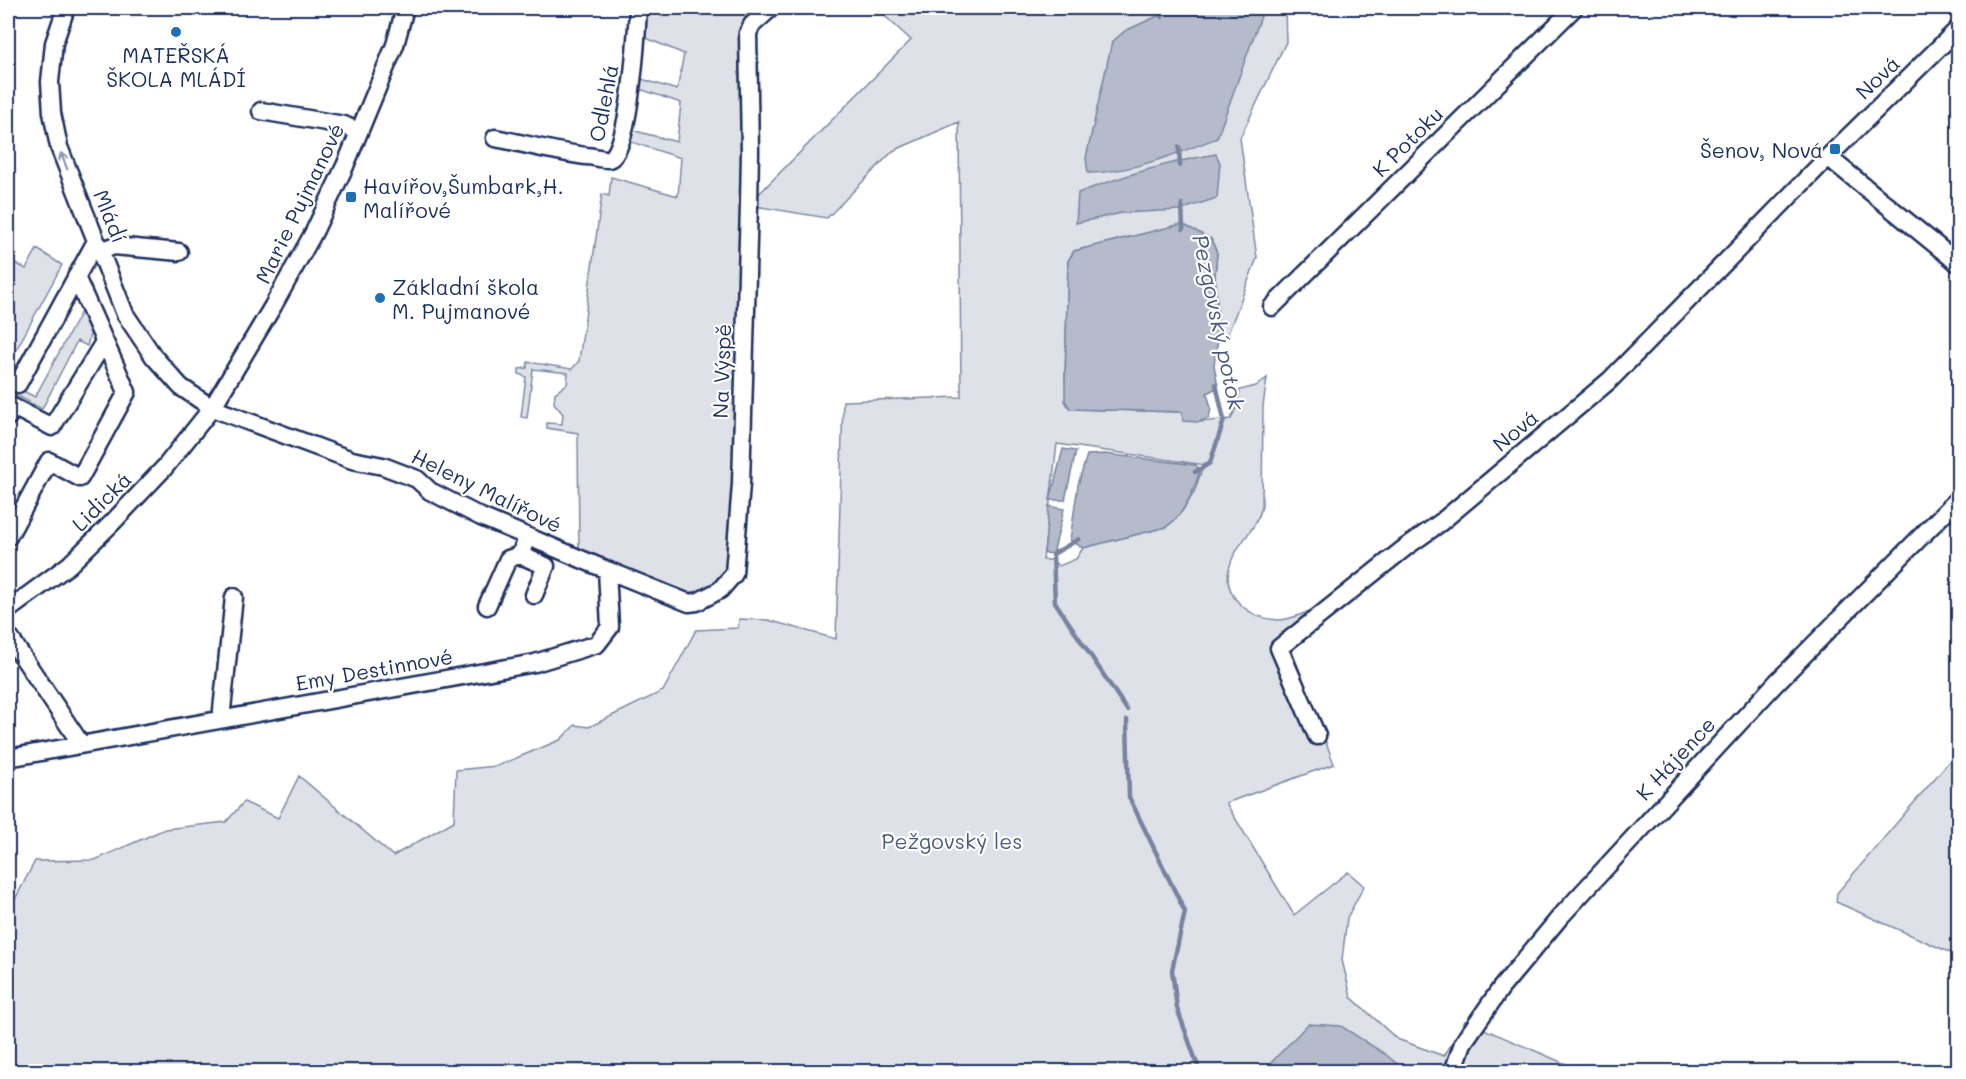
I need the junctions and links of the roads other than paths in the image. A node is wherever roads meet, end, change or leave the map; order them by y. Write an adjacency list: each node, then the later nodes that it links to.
1 (66, 8): 11 (street, Mládí, one-way to 1)
2 (405, 8): 8 (street, Marie Pujmanové)
3 (638, 8): 9 (street, Odlehlá)
4 (771, 8): 24 (street, Na Výspě)
5 (1574, 8): 15 (street, K Potoku)
6 (1959, 29): 10 (street, Nová)
7 (261, 111): 8 (street)
8 (359, 132): 18 (street, Marie Pujmanové)
9 (495, 138)
10 (1828, 157): 13 (street); 31 (street, Nová)
11 (98, 246): 12 (street); 14 (street); 18 (street, Mládí)
12 (179, 252)
13 (1959, 263)
14 (76, 277): 16 (street); 17 (street)
15 (1272, 307)
16 (104, 342): 19 (street); 21 (street)
17 (18, 384)
18 (212, 408): 22 (street, Heleny Malířové); 28 (street, Lidická)
19 (8, 417)
20 (1959, 499): 34 (street, K Hájence)
21 (8, 537)
22 (527, 537): 23 (street); 24 (street, Heleny Malířové)
23 (520, 555): 25 (street); 27 (street)
24 (606, 570): 30 (street, Emy Destinnové)
25 (534, 594)
26 (234, 597): 30 (street)
27 (487, 606)
28 (8, 610)
29 (8, 635): 32 (street)
30 (221, 719): 32 (street, Emy Destinnové)
31 (1317, 736)
32 (81, 744): 33 (street, Emy Destinnové)
33 (8, 758)
34 (1453, 1071)

